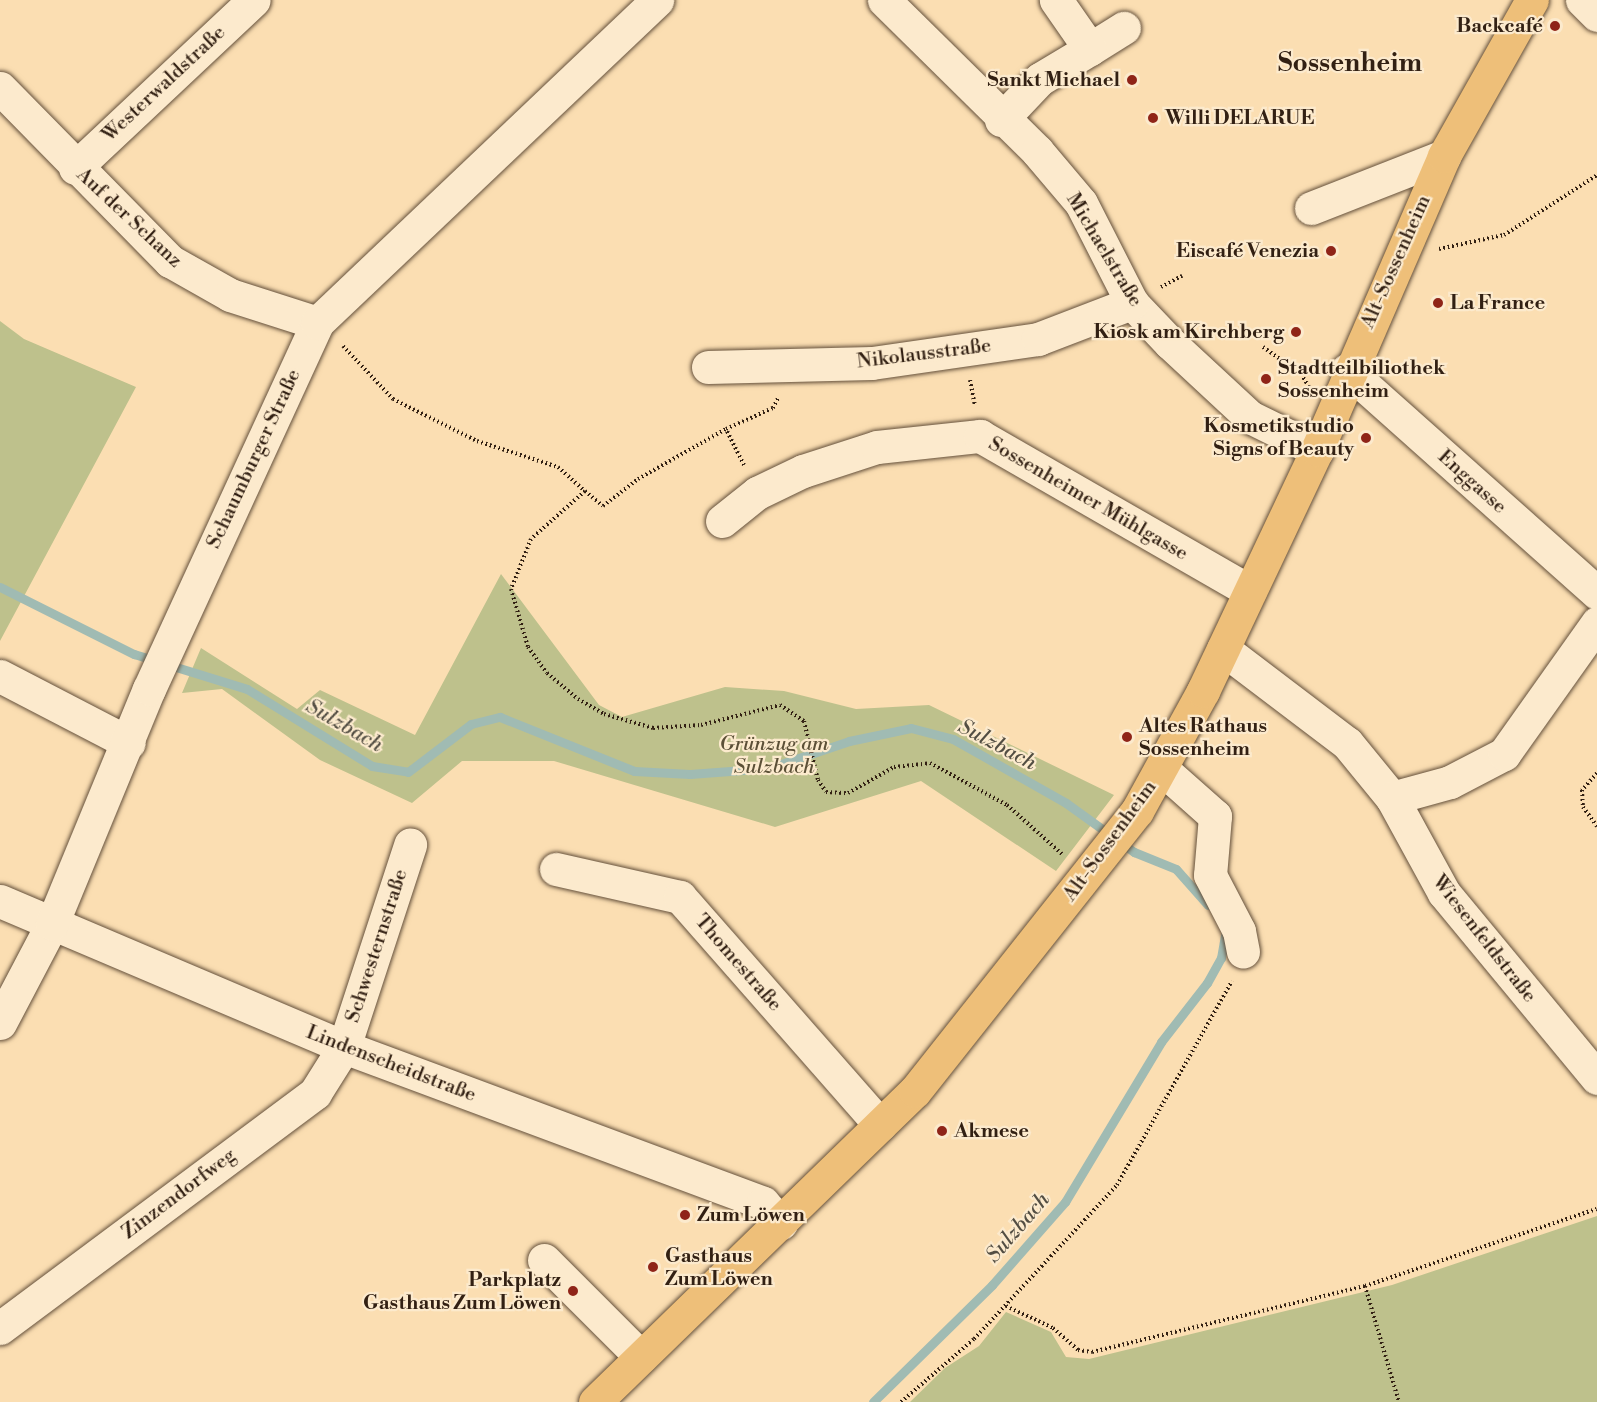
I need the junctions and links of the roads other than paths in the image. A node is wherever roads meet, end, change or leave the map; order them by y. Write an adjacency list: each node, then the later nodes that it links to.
1 (254, 0): 13 (street, Westerwaldstraße)
2 (657, 0): 16 (street, Schaumburger Straße)
3 (884, 0): 11 (street, Michaelstraße)
4 (1056, 0): 9 (street)
5 (1532, 0): 12 (main road, Alt-Sossenheim)
6 (1582, 0): 7 (street)
7 (1597, 15)
8 (1124, 28): 9 (street)
9 (1090, 49): 11 (street)
10 (0, 88): 13 (street, Auf der Schanz)
11 (1002, 120): 15 (street, Michaelstraße)
12 (1444, 156): 14 (street); 18 (main road, Alt-Sossenheim)
13 (75, 168): 16 (street, Auf der Schanz)
14 (1311, 208)
15 (1132, 303): 17 (street, Nikolausstraße); 19 (street, Michaelstraße)
16 (317, 323): 26 (street, Schaumburger Straße)
17 (708, 367)
18 (1347, 370): 19 (main road, Alt-Sossenheim); 22 (street, Enggasse)
19 (1317, 450): 21 (main road, Alt-Sossenheim)
20 (722, 521): 21 (street, Sossenheimer Mühlgasse)
21 (1250, 591): 24 (main road, Alt-Sossenheim)
22 (1597, 593)
23 (1597, 623): 28 (street)
24 (1223, 649): 27 (main road, Alt-Sossenheim); 28 (street, Wiesenfeldstraße)
25 (0, 676): 26 (street)
26 (129, 743): 32 (street, Schaumburger Straße)
27 (1162, 769): 33 (street); 37 (main road, Alt-Sossenheim)
28 (1392, 798): 36 (street, Wiesenfeldstraße)
29 (410, 845): 35 (street, Schwesternstraße)
30 (556, 869): 37 (street, Thomestraße)
31 (0, 901): 32 (street, Lindenscheidstraße)
32 (52, 924): 34 (street, Schaumburger Straße); 35 (street, Lindenscheidstraße)
33 (1243, 952)
34 (0, 1023)
35 (344, 1047): 38 (street, Lindenscheidstraße); 40 (street, Zinzendorfweg)
36 (1597, 1078)
37 (880, 1125): 38 (main road, Alt-Sossenheim)
38 (781, 1222): 41 (main road, Alt-Sossenheim)
39 (544, 1260): 41 (street)
40 (0, 1328)
41 (641, 1357): 42 (main road, Alt-Sossenheim)
42 (595, 1402)

